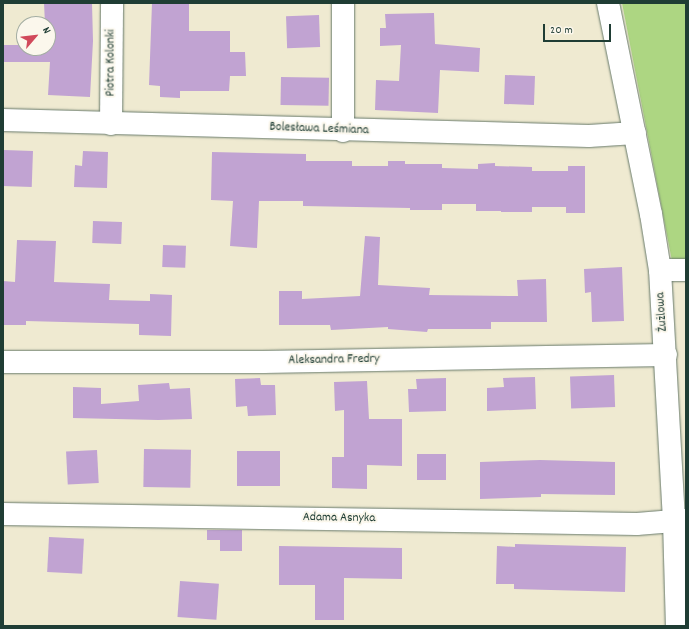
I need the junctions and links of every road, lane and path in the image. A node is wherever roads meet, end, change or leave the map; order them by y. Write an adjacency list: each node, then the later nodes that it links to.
1 (112, 3): 5 (street, Piotra Kolonki)
2 (343, 3): 6 (street)
3 (608, 3): 7 (street, Żużlowa)
4 (3, 120): 5 (street, Bolesława Leśmiana)
5 (111, 124): 6 (street, Bolesława Leśmiana)
6 (343, 131): 7 (street, Bolesława Leśmiana)
7 (636, 133): 8 (street, Żużlowa)
8 (660, 270): 9 (street); 10 (street, Żużlowa)
9 (686, 270)
10 (666, 355): 11 (street, Aleksandra Fredry); 13 (street, Żużlowa)
11 (3, 362)
12 (3, 514): 13 (street, Adama Asnyka)
13 (680, 520): 14 (street, Żużlowa)
14 (677, 626)

